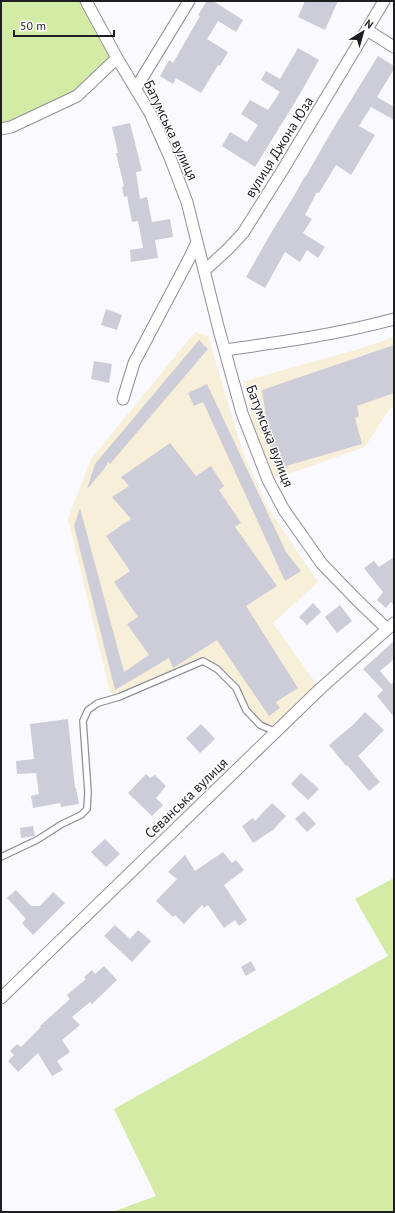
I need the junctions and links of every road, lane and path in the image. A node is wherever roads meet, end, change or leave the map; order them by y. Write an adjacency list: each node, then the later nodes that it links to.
1 (86, 1): 6 (street, Батумська вулиця)
2 (189, 1): 7 (street)
3 (384, 1): 4 (street, вулиця Джона Юза)
4 (367, 30): 5 (street); 10 (street, вулиця Джона Юза)
5 (394, 47)
6 (118, 58): 7 (street, Батумська вулиця); 8 (street)
7 (136, 88): 9 (street, Батумська вулиця)
8 (1, 129)
9 (197, 242): 10 (street, Батумська вулиця); 13 (street)
10 (204, 271): 12 (street, Батумська вулиця)
11 (394, 319): 12 (street)
12 (225, 350): 14 (street, Батумська вулиця)
13 (123, 399)
14 (391, 626): 15 (street, Севанська вулиця)
15 (276, 732): 16 (lane); 17 (street, Севанська вулиця)
16 (1, 857)
17 (1, 998)

